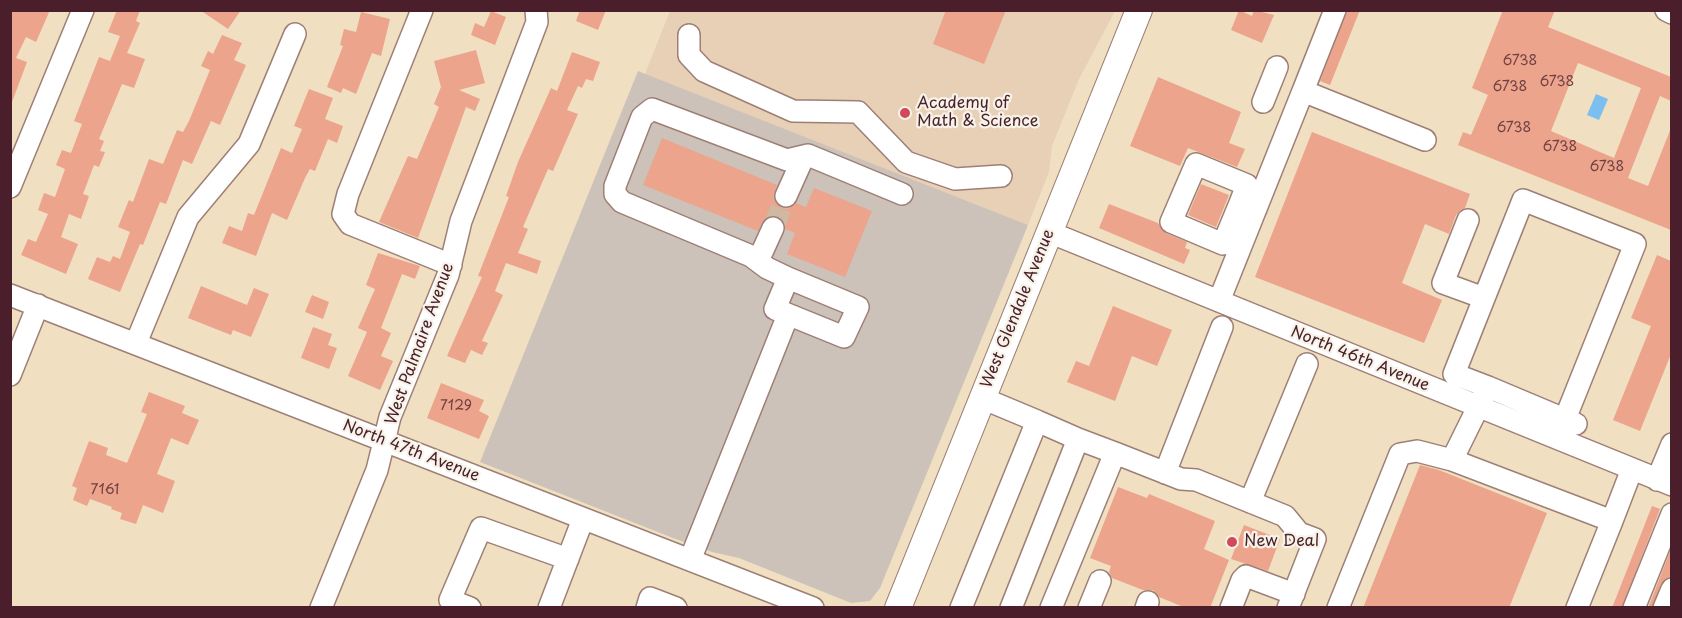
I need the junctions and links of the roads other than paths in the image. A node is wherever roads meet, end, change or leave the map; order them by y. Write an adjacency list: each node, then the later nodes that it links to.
1 (83, 10): 16 (street)
2 (422, 10): 23 (street)
3 (536, 10): 23 (street, West Palmaire Avenue)
4 (1139, 10): 21 (main road, West Glendale Avenue)
5 (1335, 10): 11 (street)
6 (1666, 10): 7 (street)
7 (1671, 13)
8 (295, 34): 31 (street)
9 (689, 35): 15 (street)
10 (1277, 66): 12 (street)
11 (1303, 91): 13 (street); 27 (street)
12 (1263, 102)
13 (1425, 140)
14 (804, 156): 17 (street); 18 (street); 22 (street)
15 (1001, 176)
16 (10, 187)
17 (902, 194)
18 (786, 196)
19 (1468, 220): 26 (street)
20 (773, 228): 22 (street)
21 (1049, 232): 27 (street, North 46th Avenue); 35 (main road, West Glendale Avenue)
22 (758, 261): 24 (street)
23 (451, 265): 40 (street, West Palmaire Avenue)
24 (788, 278): 29 (street); 29 (street)
25 (10, 295): 28 (street, North 47th Avenue)
26 (1484, 298): 34 (street); 37 (street)
27 (1219, 301): 36 (street, North 46th Avenue)
28 (38, 305): 31 (street, North 47th Avenue); 33 (street)
29 (788, 315): 53 (street)
30 (1222, 327): 46 (street)
31 (136, 344): 40 (street, North 47th Avenue)
32 (1307, 364): 48 (street)
33 (10, 375)
34 (1488, 387): 36 (street); 37 (street)
35 (982, 399): 38 (street); 63 (main road, West Glendale Avenue)
36 (1480, 408): 41 (street, North 46th Avenue); 44 (street)
37 (1564, 419): 41 (street)
38 (1037, 421): 39 (street); 64 (street)
39 (1078, 439): 43 (street); 65 (street)
40 (385, 441): 50 (street, North 47th Avenue); 57 (street, West Palmaire Avenue)
41 (1569, 444): 45 (street, North 46th Avenue)
42 (1671, 444): 47 (street)
43 (1115, 453): 46 (street); 66 (street)
44 (1452, 460): 51 (street); 69 (street)
45 (1632, 470): 47 (street, North 46th Avenue); 51 (street)
46 (1165, 473): 48 (street)
47 (1664, 483)
48 (1250, 502): 56 (street)
49 (1671, 514): 71 (street)
50 (583, 519): 52 (street); 53 (street, North 47th Avenue)
51 (1612, 521): 70 (street)
52 (568, 559): 58 (street); 59 (street)
53 (690, 561): 62 (street, North 47th Avenue)
54 (1100, 581): 67 (street)
55 (1671, 589): 72 (street)
56 (1291, 601): 68 (street)
57 (321, 608)
58 (470, 608)
59 (549, 608)
60 (647, 608): 61 (street)
61 (676, 608)
62 (813, 608)
63 (898, 608)
64 (961, 608)
65 (1011, 608)
66 (1051, 608)
67 (1089, 608)
68 (1231, 608)
69 (1338, 608)
70 (1577, 608)
71 (1634, 608)
72 (1664, 608)

